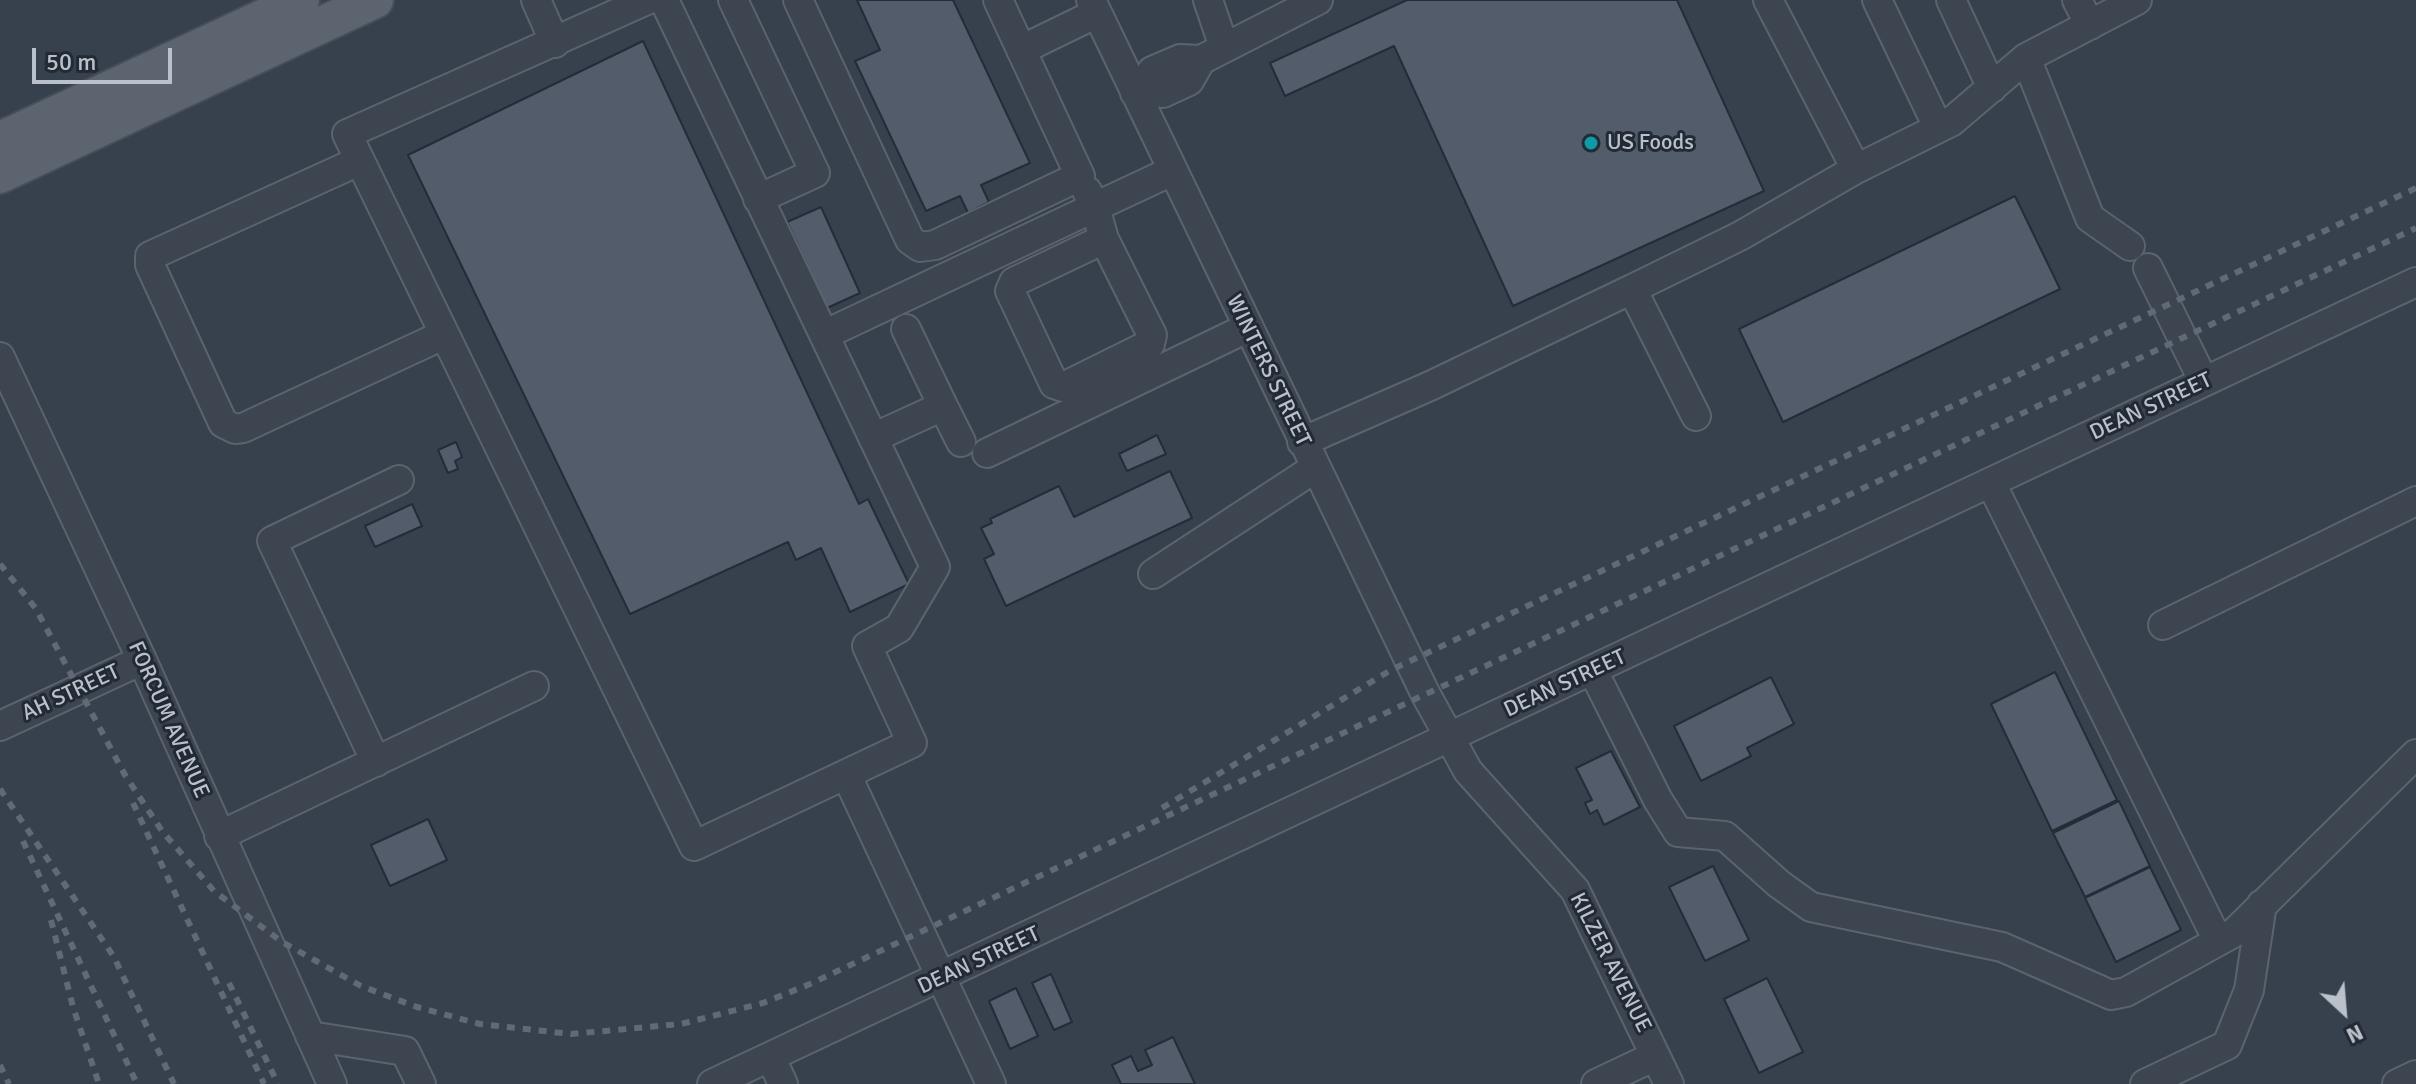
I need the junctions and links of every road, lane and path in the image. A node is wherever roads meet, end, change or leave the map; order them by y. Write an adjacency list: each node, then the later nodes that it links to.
1 (301, 0): 24 (main road)
2 (375, 0): 28 (main road)
3 (536, 0): 17 (street)
4 (647, 0): 17 (street)
5 (664, 0): 30 (street)
6 (733, 0): 30 (street)
7 (798, 0): 29 (street)
8 (998, 0): 18 (street)
9 (1208, 0): 19 (street)
10 (1318, 0): 19 (street)
11 (1768, 0): 26 (street)
12 (1877, 0): 23 (street)
13 (1951, 0): 21 (street)
14 (2137, 0): 16 (street)
15 (1094, 6): 18 (street); 22 (street, WINTERS STREET)
16 (2084, 12): 20 (street)
17 (555, 43): 25 (street)
18 (1021, 50): 29 (street)
19 (1212, 53): 22 (street)
20 (2026, 58): 21 (street); 33 (street)
21 (1992, 88): 23 (street)
22 (1140, 91): 27 (street, WINTERS STREET)
23 (1938, 127): 26 (street)
24 (0, 140)
25 (359, 161): 39 (street); 39 (street)
26 (1856, 169): 36 (street)
27 (1172, 171): 31 (street); 37 (street, WINTERS STREET)
28 (0, 175)
29 (1080, 176): 31 (street)
30 (758, 199): 40 (street)
31 (1095, 207): 32 (street); 40 (street)
32 (1104, 239): 32 (street)
33 (2130, 246)
34 (2148, 268): 42 (street)
35 (2416, 282): 42 (street, DEAN STREET)
36 (1632, 289): 44 (street); 46 (street)
37 (1247, 328): 43 (street); 46 (street, WINTERS STREET)
38 (906, 329): 43 (street)
39 (443, 335): 60 (street)
40 (824, 335): 45 (street)
41 (0, 357): 53 (street, FORCUM AVENUE)
42 (2204, 382): 49 (street, DEAN STREET)
43 (943, 406): 45 (street)
44 (1696, 416)
45 (873, 438): 60 (street)
46 (1302, 442): 47 (street, WINTERS STREET)
47 (1315, 468): 51 (street); 57 (street, WINTERS STREET)
48 (399, 480): 59 (street)
49 (1991, 483): 54 (street, DEAN STREET); 63 (street)
50 (2416, 501): 52 (street)
51 (1153, 574)
52 (2163, 625)
53 (142, 660): 56 (street, AH STREET); 61 (street, FORCUM AVENUE)
54 (1593, 671): 57 (street, DEAN STREET); 63 (street)
55 (534, 686): 59 (street)
56 (0, 726)
57 (1449, 738): 64 (street, DEAN STREET); 66 (street, KILZER AVENUE)
58 (2416, 754): 62 (street)
59 (376, 762): 61 (street)
60 (846, 774): 64 (street)
61 (219, 836): 65 (street, FORCUM AVENUE)
62 (2262, 904): 63 (street); 76 (street)
63 (2218, 941)
64 (944, 977): 67 (street, DEAN STREET); 73 (street)
65 (310, 1036): 69 (street, FORCUM AVENUE); 70 (street)
66 (1655, 1056): 74 (street); 75 (street, KILZER AVENUE)
67 (771, 1058): 71 (street, DEAN STREET); 72 (street)
68 (2416, 1075): 77 (street)
69 (332, 1084)
70 (421, 1084)
71 (712, 1084)
72 (783, 1084)
73 (991, 1084)
74 (1596, 1084)
75 (1669, 1084)
76 (2145, 1084)
77 (2397, 1084)

